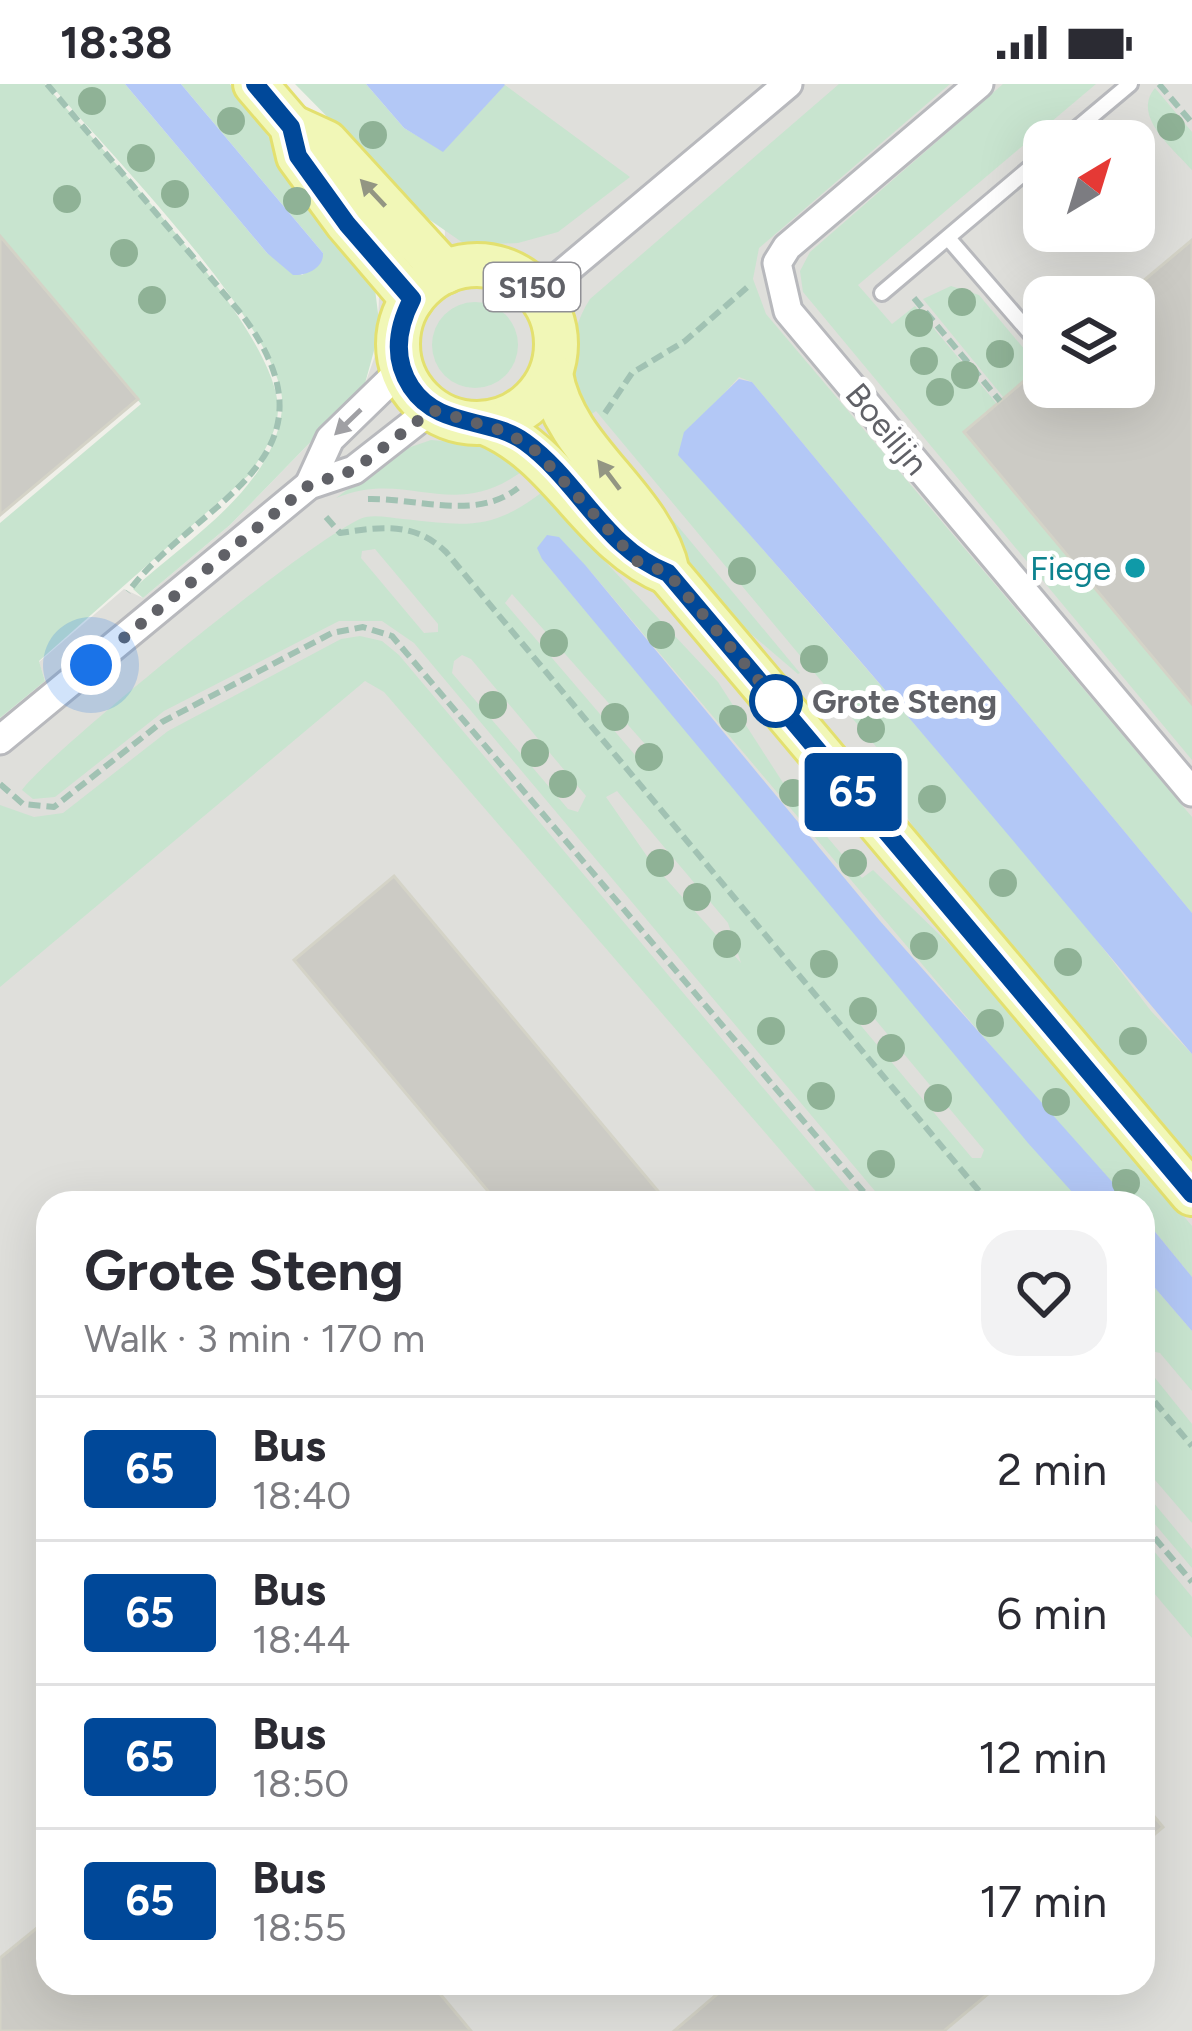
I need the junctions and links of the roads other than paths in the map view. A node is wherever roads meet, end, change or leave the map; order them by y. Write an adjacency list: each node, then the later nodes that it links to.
1 (255, 84): 8 (main road, S150)
2 (788, 84): 10 (street)
3 (979, 84): 19 (street, Boeilijn)
4 (1130, 84): 5 (lane)
5 (1087, 120)
6 (1023, 174): 7 (lane)
7 (948, 238): 9 (lane); 11 (lane)
8 (428, 285): 10 (main road, S150); 12 (main road)
9 (882, 293)
10 (538, 294): 13 (main road, S150)
11 (1023, 325)
12 (402, 369): 14 (main road); 16 (street, one-way to 16)
13 (551, 374): 15 (main road); 17 (main road, S150, one-way to 13)
14 (432, 410): 15 (main road, S150); 16 (street)
15 (485, 423): 17 (main road, S150)
16 (309, 485): 18 (street)
17 (668, 573): 20 (main road, S150)
18 (0, 740)
19 (1192, 792)
20 (1192, 1194)

